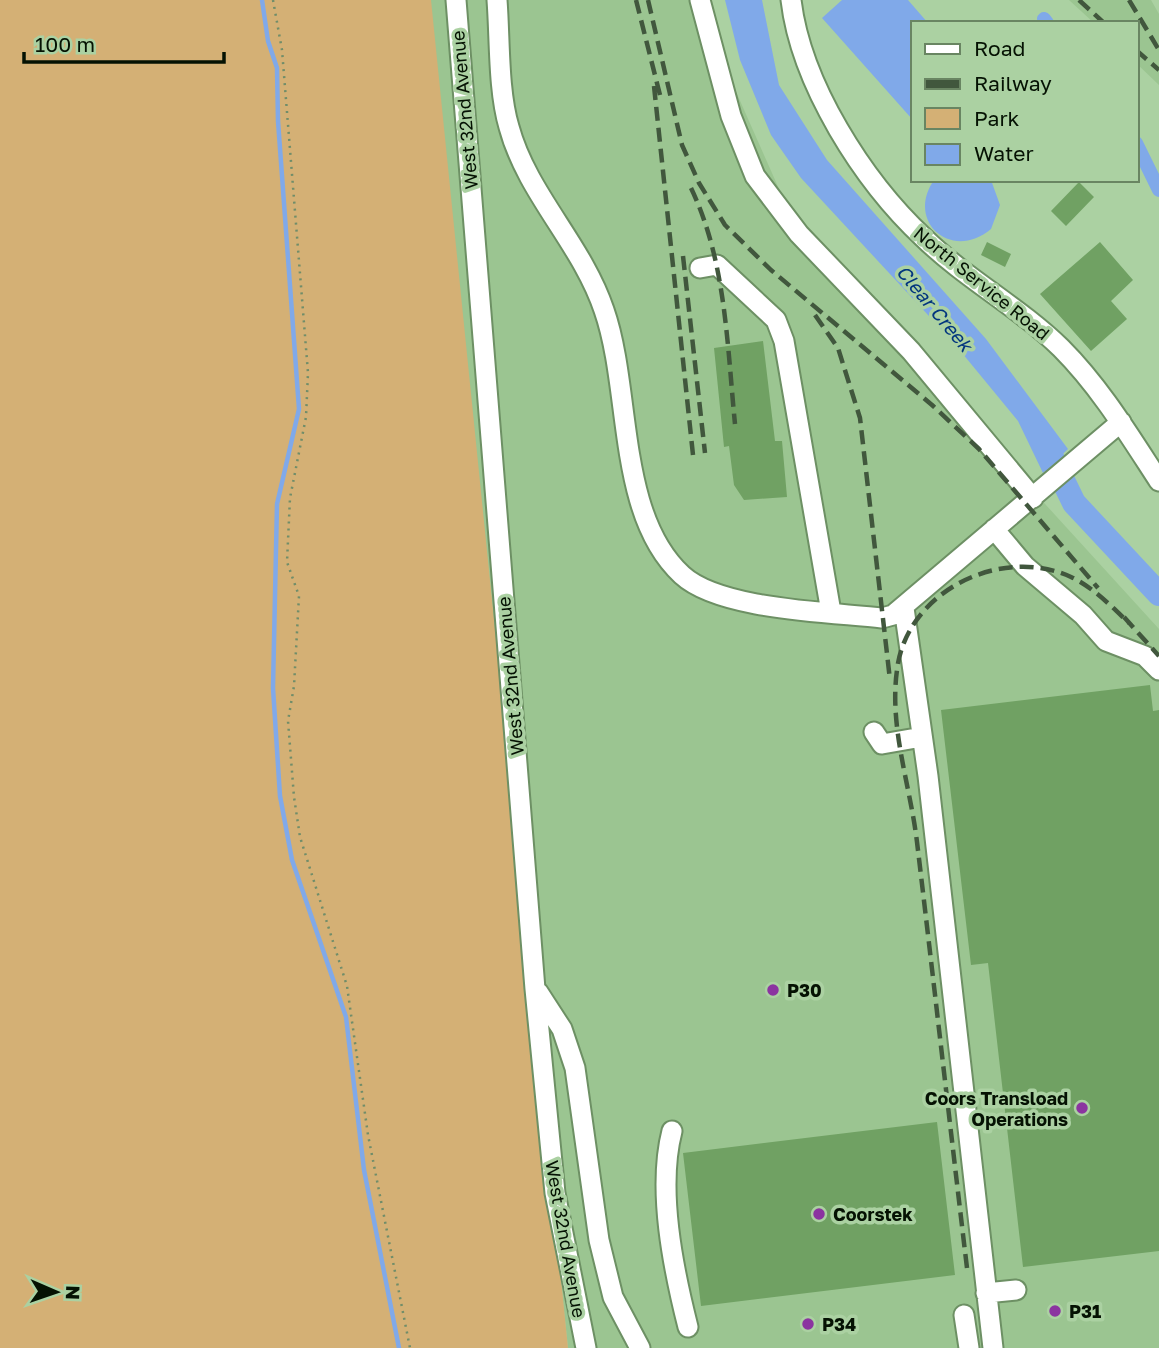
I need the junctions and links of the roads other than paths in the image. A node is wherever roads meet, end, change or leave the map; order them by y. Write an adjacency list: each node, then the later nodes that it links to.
1 (456, 0): 15 (street, West 32nd Avenue)
2 (497, 0): 11 (street)
3 (700, 0): 8 (street)
4 (791, 0): 6 (street, North Service Road)
5 (700, 268): 11 (street)
6 (1121, 422): 7 (street, North Service Road); 8 (street)
7 (1159, 481)
8 (1038, 493): 9 (street)
9 (994, 529): 10 (street); 12 (street)
10 (904, 608): 11 (street); 14 (street)
11 (831, 612)
12 (1159, 670)
13 (874, 732): 14 (street)
14 (922, 737): 18 (street)
15 (535, 989): 21 (street, West 32nd Avenue); 22 (street)
16 (672, 1130): 20 (street)
17 (1016, 1290): 18 (street)
18 (986, 1293): 24 (street)
19 (964, 1315): 23 (street)
20 (688, 1327)
21 (586, 1348)
22 (640, 1348)
23 (969, 1348)
24 (993, 1348)

